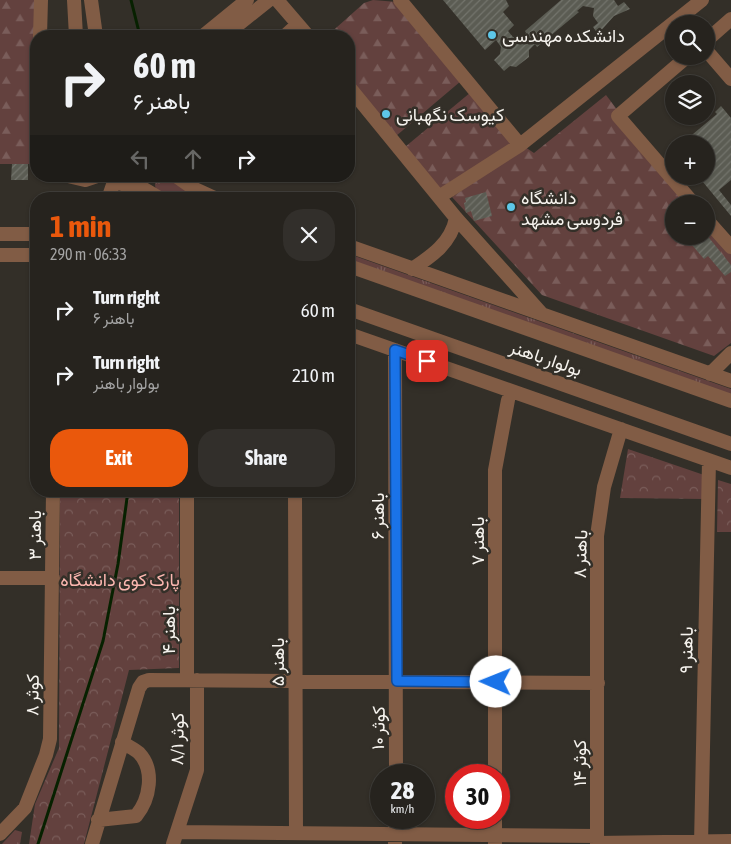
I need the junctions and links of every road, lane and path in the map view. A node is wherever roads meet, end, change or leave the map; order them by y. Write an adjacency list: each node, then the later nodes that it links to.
1 (41, 0): 11 (street)
2 (74, 0): 12 (street)
3 (91, 0): 13 (street)
4 (247, 0): 14 (street)
5 (268, 0): 15 (street)
6 (276, 0): 10 (street)
7 (400, 0): 23 (street)
8 (702, 0): 23 (street)
9 (731, 19): 18 (street)
10 (298, 25): 16 (street); 17 (street)
11 (40, 30)
12 (76, 30)
13 (95, 30)
14 (210, 30)
15 (231, 30)
16 (292, 30)
17 (303, 30)
18 (715, 33)
19 (715, 60): 21 (street)
20 (678, 65): 28 (street)
21 (731, 79)
22 (355, 94): 29 (street)
23 (520, 145): 29 (street)
24 (184, 182): 27 (street)
25 (134, 186): 26 (street)
26 (146, 192)
27 (202, 192)
28 (686, 195)
29 (439, 197): 30 (street)
30 (456, 218): 39 (street); 41 (street)
31 (715, 228): 34 (street)
32 (0, 234): 33 (street)
33 (30, 234)
34 (731, 247)
35 (355, 248): 39 (street)
36 (0, 255): 37 (street)
37 (30, 255)
38 (355, 268): 50 (street)
39 (412, 269): 41 (street)
40 (355, 310): 43 (street, بولوار باهنر)
41 (543, 315): 47 (street)
42 (355, 336): 44 (street)
43 (450, 344): 46 (street); 52 (street, بولوار باهنر)
44 (395, 350): 46 (street); 62 (street, باهنر ۶)
45 (731, 353): 47 (street)
46 (442, 366): 51 (street)
47 (710, 374): 48 (street)
48 (731, 381)
49 (508, 400): 63 (street, باهنر ۷)
50 (731, 401)
51 (621, 429): 53 (street); 64 (street, باهنر ۸)
52 (731, 444)
53 (710, 461): 54 (street); 77 (street, باهنر ۹)
54 (731, 468)
55 (52, 497): 59 (street, باهنر ۳)
56 (187, 497): 60 (street, باهنر ۴)
57 (295, 497): 61 (street, باهنر ۵)
58 (0, 578): 59 (street)
59 (53, 578): 68 (street, کوثر ۸)
60 (192, 679): 61 (street); 65 (street); 72 (street, کوثر ۸/۱)
61 (296, 680): 62 (street); 70 (street, باهنر ۵)
62 (397, 681): 63 (street); 66 (street, کوثر ۱۰)
63 (496, 682): 64 (street); 67 (street, باهنر ۷)
64 (598, 683): 75 (street, کوثر ۱۴)
65 (122, 742): 69 (street); 69 (street)
66 (396, 764)
67 (495, 764)
68 (7, 820): 71 (street)
69 (98, 820): 78 (street)
70 (296, 833): 72 (street); 73 (street)
71 (0, 834)
72 (175, 838)
73 (395, 839): 74 (street)
74 (495, 839): 75 (street)
75 (597, 841): 77 (street)
76 (731, 841): 77 (street)
77 (700, 842)
78 (92, 844)

